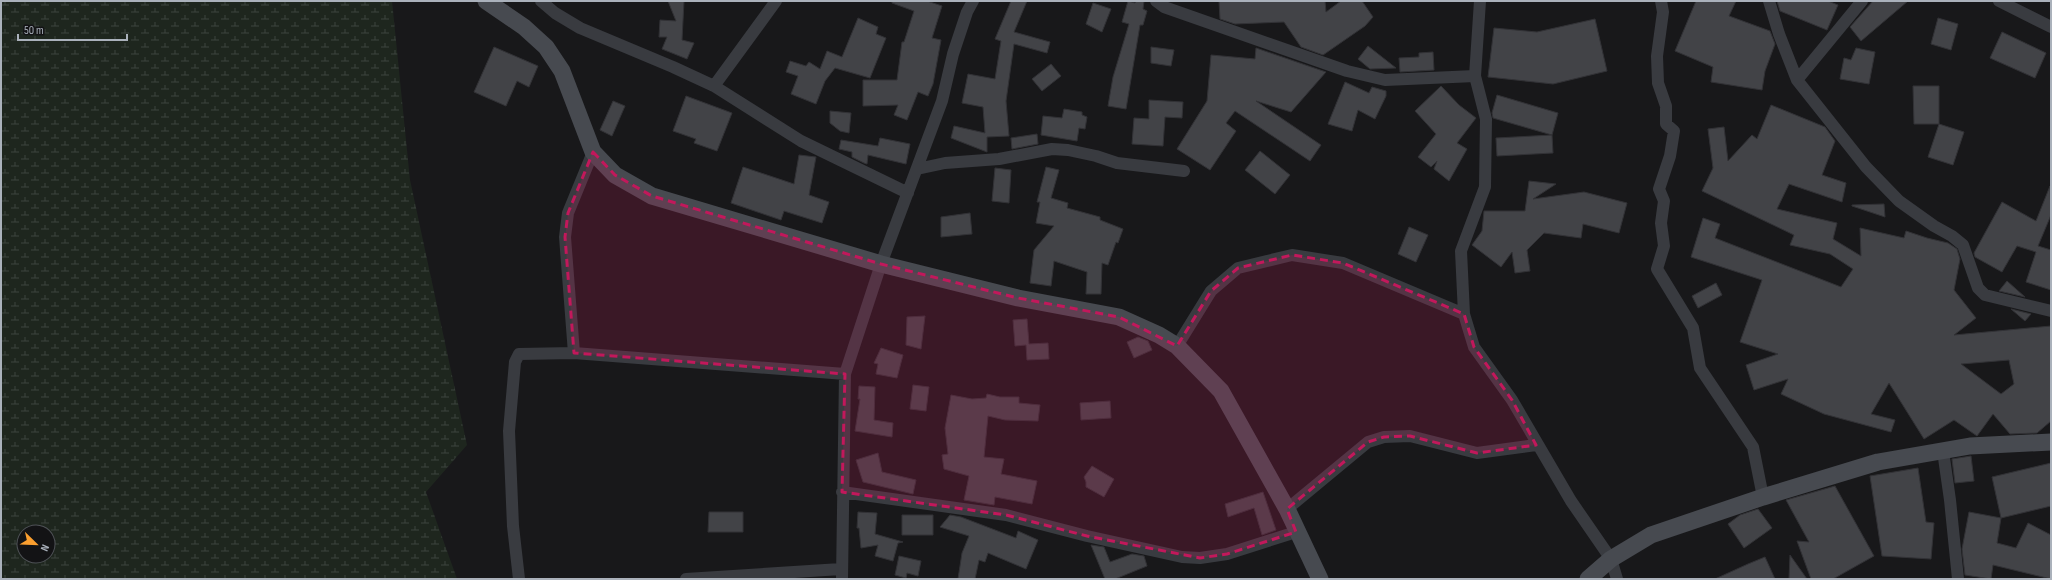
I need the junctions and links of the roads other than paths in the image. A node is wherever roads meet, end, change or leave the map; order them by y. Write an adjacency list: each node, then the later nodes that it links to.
1 (486, 1): 15 (street)
2 (541, 1): 14 (street)
3 (776, 1): 14 (street)
4 (973, 1): 16 (street)
5 (1156, 1): 12 (street)
6 (1480, 1): 12 (street)
7 (1661, 1): 29 (street)
8 (1769, 1): 13 (street)
9 (1862, 1): 13 (street)
10 (1999, 1): 11 (street)
11 (2051, 27)
12 (1475, 76): 21 (street)
13 (1797, 80): 20 (street)
14 (714, 86): 18 (street)
15 (593, 152): 19 (street); 23 (street)
16 (917, 169): 17 (street); 18 (street)
17 (1184, 171)
18 (908, 193): 19 (street)
19 (881, 264): 22 (street); 24 (street)
20 (2051, 311)
21 (1464, 314): 22 (street); 26 (street)
22 (1177, 346): 30 (street)
23 (574, 353): 24 (street); 34 (street)
24 (845, 374): 28 (street)
25 (2051, 442): 27 (street)
26 (1536, 445): 30 (street); 32 (street)
27 (1943, 451): 29 (street); 39 (street)
28 (842, 492): 31 (street); 33 (street)
29 (1763, 497): 32 (street)
30 (1287, 509): 31 (street)
31 (1296, 532): 36 (street)
32 (1611, 559): 37 (street); 38 (street)
33 (841, 574): 35 (street)
34 (519, 579)
35 (686, 579)
36 (1320, 579)
37 (1588, 579)
38 (1617, 579)
39 (1958, 579)

